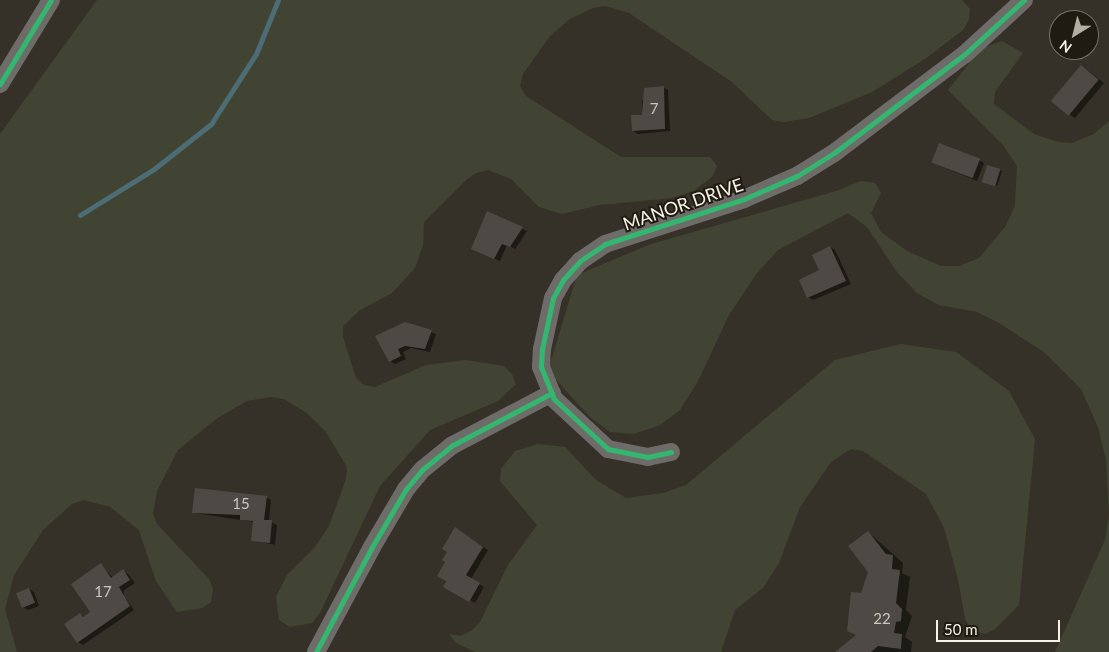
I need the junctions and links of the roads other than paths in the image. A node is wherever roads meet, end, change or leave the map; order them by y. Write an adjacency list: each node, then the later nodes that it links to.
1 (51, 0): 3 (street)
2 (1024, 0): 4 (street, MANOR DRIVE)
3 (0, 84)
4 (552, 393): 5 (street, MANOR DRIVE); 6 (street)
5 (671, 452)
6 (316, 652)

